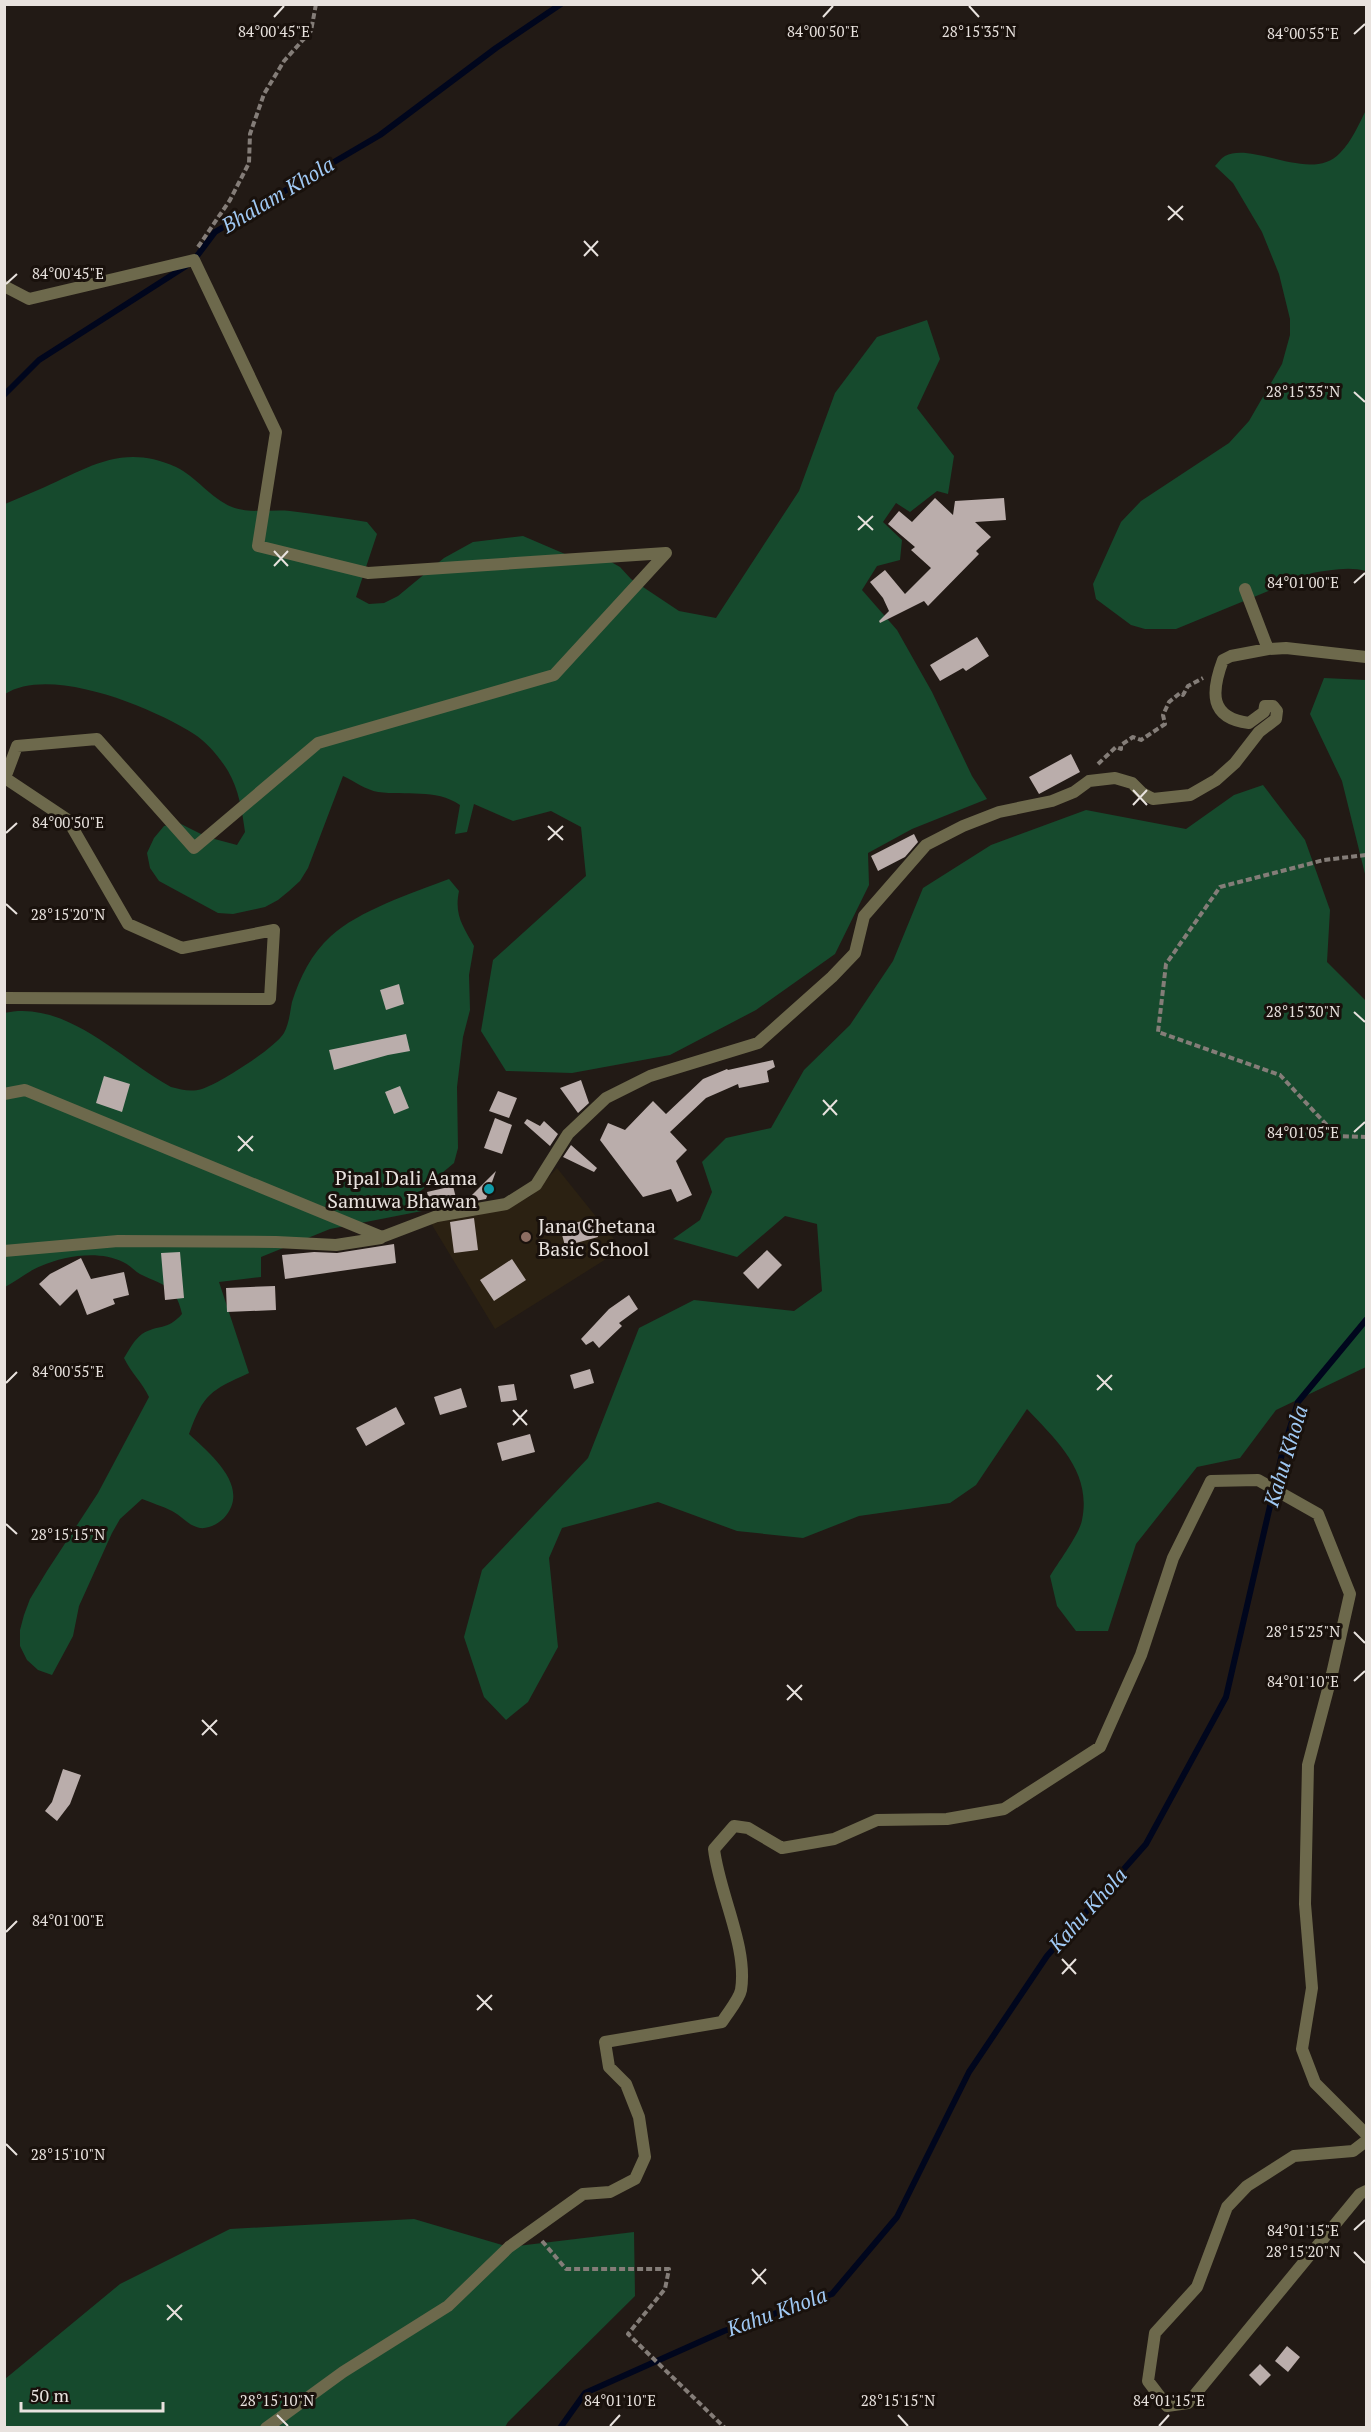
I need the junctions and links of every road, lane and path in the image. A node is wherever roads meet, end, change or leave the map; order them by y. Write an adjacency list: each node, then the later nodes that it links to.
1 (316, 4): 2 (path)
2 (190, 261): 3 (street); 10 (street)
3 (4, 286)
4 (1245, 589): 5 (street)
5 (1268, 649): 6 (street); 7 (street)
6 (1366, 657)
7 (1220, 670): 8 (path); 8 (street)
8 (1091, 781): 13 (street)
9 (1366, 855): 12 (path)
10 (4, 998)
11 (4, 1094): 13 (street)
12 (1366, 1137)
13 (382, 1238): 14 (street)
14 (4, 1251)
15 (1366, 2134): 18 (street)
16 (1366, 2142): 17 (street)
17 (1366, 2191)
18 (533, 2230): 19 (street); 20 (path)
19 (266, 2427)
20 (725, 2427)

